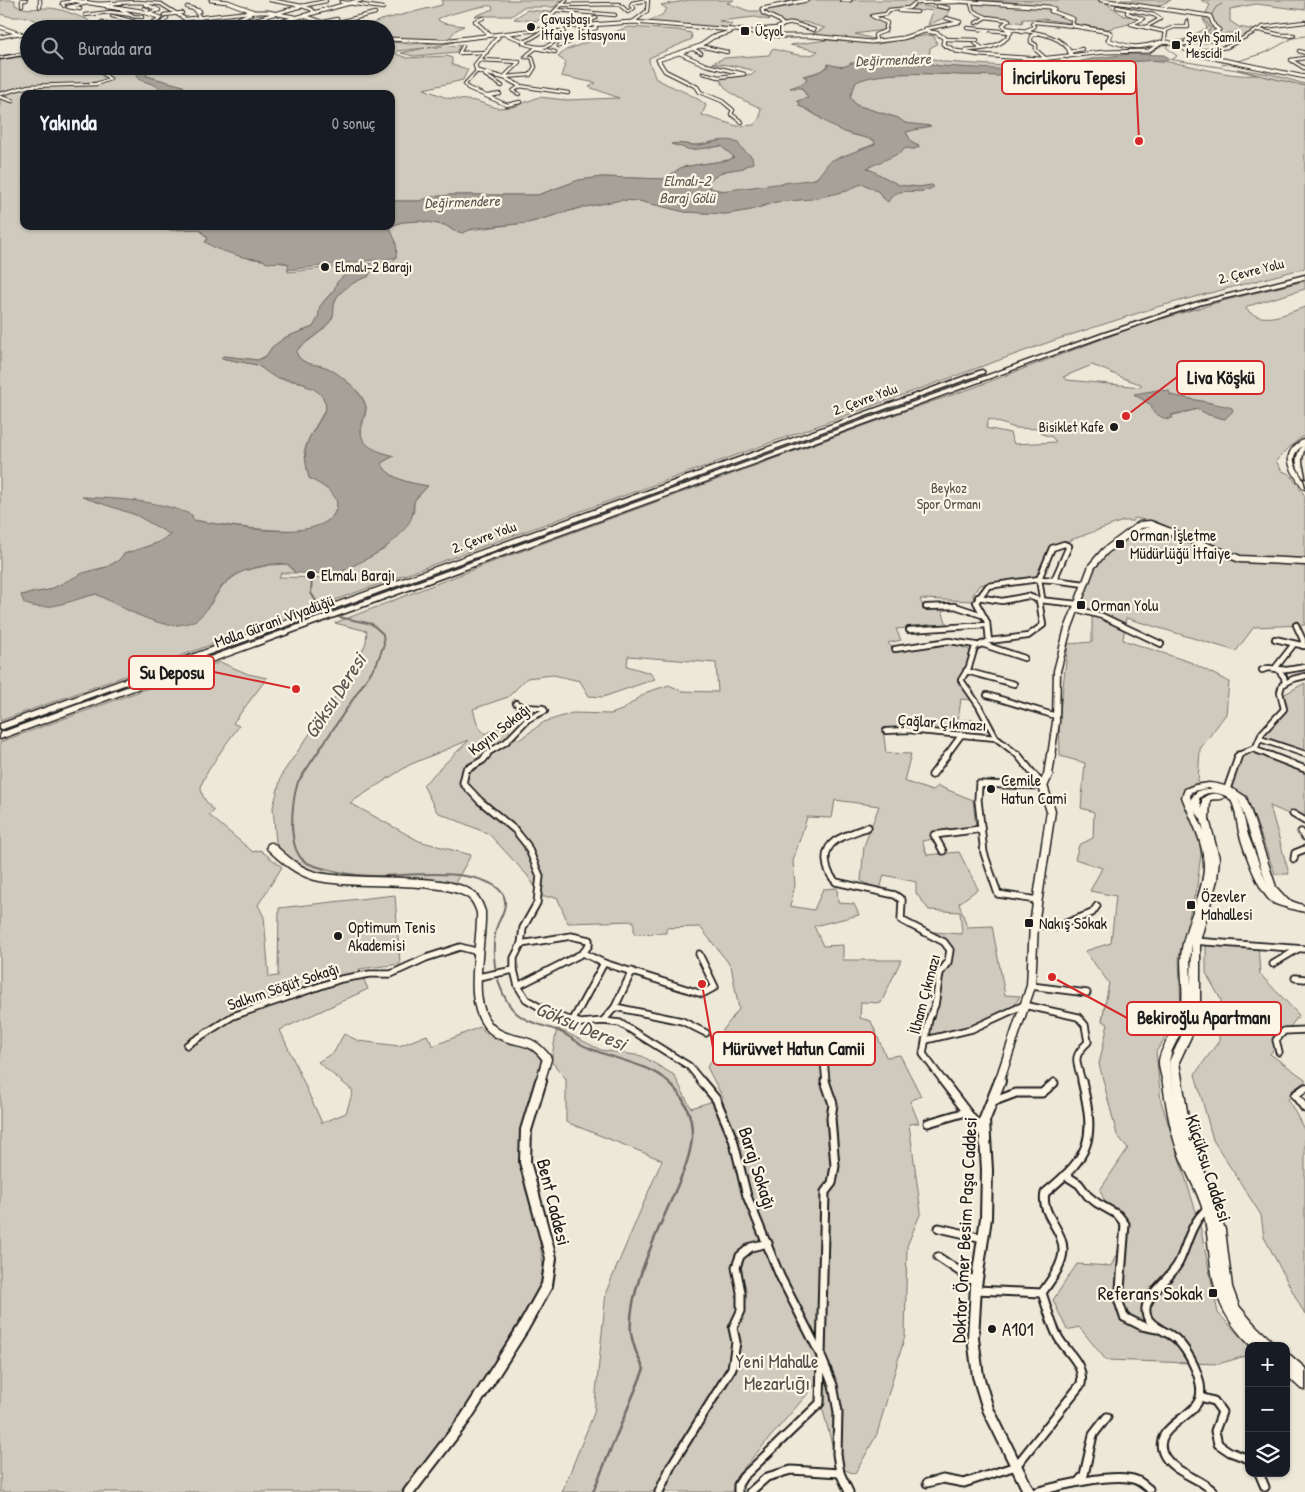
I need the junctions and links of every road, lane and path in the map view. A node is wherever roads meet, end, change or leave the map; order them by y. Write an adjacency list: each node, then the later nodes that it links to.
1 (26, 0): 34 (street)
2 (40, 0): 39 (street)
3 (71, 0): 15 (street)
4 (113, 0): 16 (street)
5 (211, 0): 17 (street)
6 (270, 0): 31 (street)
7 (322, 0): 18 (street)
8 (361, 0): 27 (street)
9 (647, 0): 32 (street); 87 (street)
10 (807, 0): 90 (street)
11 (842, 0): 12 (street)
12 (850, 0)
13 (941, 0): 25 (street)
14 (1101, 0): 127 (street)
15 (76, 1): 21 (street); 36 (street)
16 (121, 1): 22 (street); 26 (street)
17 (229, 1): 53 (street)
18 (326, 1): 37 (street); 48 (street)
19 (565, 1): 24 (street); 35 (street)
20 (623, 1): 32 (street)
21 (85, 2): 29 (street); 46 (street)
22 (157, 2): 47 (street)
23 (341, 2): 27 (street)
24 (585, 2)
25 (957, 2): 28 (street); 33 (street)
26 (109, 3): 29 (street); 30 (street)
27 (352, 3): 44 (street); 52 (street)
28 (915, 3): 45 (street); 50 (street)
29 (95, 4): 40 (street)
30 (116, 4): 40 (street); 55 (street)
31 (290, 4): 37 (street); 43 (street)
32 (619, 4): 35 (street)
33 (971, 4): 68 (street); 93 (street)
34 (22, 5)
35 (561, 5): 49 (street)
36 (64, 6)
37 (302, 6): 43 (street); 48 (street)
38 (1117, 6): 51 (street)
39 (40, 7)
40 (107, 7): 55 (street); 63 (street)
41 (187, 7): 69 (street)
42 (144, 8): 55 (street)
43 (293, 8): 59 (street)
44 (383, 8)
45 (948, 8)
46 (80, 9)
47 (170, 9): 58 (street); 58 (street)
48 (312, 9): 52 (street); 56 (street)
49 (556, 10): 66 (street); 86 (street)
50 (889, 10): 54 (street); 125 (street)
51 (1131, 10): 96 (street); 96 (street)
52 (321, 11): 56 (street)
53 (252, 12): 59 (street); 69 (street); 79 (street)
54 (917, 12)
55 (147, 13): 77 (street)
56 (315, 13): 65 (street)
57 (375, 13): 84 (street)
58 (175, 14): 61 (street); 64 (street)
59 (275, 14): 70 (street); 80 (street)
60 (85, 15): 63 (street)
61 (164, 15)
62 (112, 16): 76 (street)
63 (132, 16): 67 (street)
64 (178, 16): 69 (street); 78 (street)
65 (303, 16): 70 (street); 82 (street)
66 (615, 16)
67 (142, 17)
68 (986, 17): 89 (street); 100 (street)
69 (200, 18)
70 (296, 18): 81 (street)
71 (483, 18): 116 (street)
72 (596, 18): 92 (street)
73 (946, 18): 105 (street)
74 (337, 19): 83 (street)
75 (560, 19): 86 (street)
76 (127, 20)
77 (160, 20)
78 (164, 20)
79 (236, 20)
80 (240, 20)
81 (288, 20)
82 (317, 20)
83 (333, 20)
84 (347, 20)
85 (1187, 20): 106 (street)
86 (550, 21): 98 (street)
87 (633, 22): 91 (street); 104 (street)
88 (1305, 22): 103 (street)
89 (976, 23)
90 (783, 24): 102 (street); 108 (street)
91 (595, 25): 92 (street); 107 (street)
92 (589, 26): 95 (street)
93 (1074, 26): 94 (street); 110 (street)
94 (1078, 26): 101 (street); 126 (street)
95 (561, 27): 98 (street); 121 (street)
96 (1146, 27): 106 (street)
97 (0, 28): 111 (street)
98 (549, 28): 113 (street); 124 (street)
99 (967, 28): 109 (street)
100 (1006, 28): 109 (street); 110 (street)
101 (1064, 28)
102 (814, 30)
103 (1258, 30): 118 (street); 136 (street)
104 (733, 31): 108 (street); 130 (street)
105 (925, 31): 112 (street); 114 (street)
106 (1164, 31): 126 (street)
107 (583, 32)
108 (746, 32): 125 (street)
109 (1011, 32): 132 (street)
110 (1022, 32): 115 (street)
111 (20, 33): 119 (street)
112 (920, 33): 114 (street); 125 (street)
113 (504, 34): 117 (street); 124 (street)
114 (940, 34): 122 (street)
115 (1036, 34): 140 (street); 151 (street)
116 (490, 35): 117 (street); 123 (street)
117 (497, 35): 137 (street)
118 (1290, 36)
119 (0, 37)
120 (545, 38): 121 (street)
121 (557, 39): 129 (street); 131 (street)
122 (944, 39): 132 (street); 134 (street)
123 (395, 40)
124 (524, 41): 131 (street)
125 (874, 42)
126 (1164, 42): 127 (street); 147 (street)
127 (1178, 45): 136 (street); 149 (street)
128 (463, 46): 137 (street)
129 (559, 46)
130 (700, 46): 133 (street); 139 (street)
131 (536, 48): 138 (street); 146 (street)
132 (982, 48): 134 (street)
133 (693, 49): 142 (street); 143 (street)
134 (950, 49): 151 (street)
135 (1082, 49): 140 (street)
136 (1201, 51): 149 (street)
137 (487, 52): 152 (street)
138 (555, 52)
139 (726, 52)
140 (1069, 52): 147 (street)
141 (1300, 52): 144 (street)
142 (680, 53): 157 (street); 165 (street)
143 (701, 53)
144 (1305, 53)
145 (20, 55): 148 (main road)
146 (526, 57): 153 (street); 160 (street)
147 (1067, 57): 151 (street)
148 (0, 58)
149 (1213, 58): 162 (street)
150 (1305, 58): 154 (street)
151 (1046, 59)
152 (480, 60): 153 (street); 155 (street)
153 (519, 62): 161 (street)
154 (1305, 69)
155 (477, 71): 158 (street); 170 (street)
156 (522, 71): 160 (street)
157 (703, 73)
158 (485, 74): 161 (street); 163 (street)
159 (106, 75): 169 (street)
160 (515, 76): 161 (street)
161 (504, 77): 164 (street)
162 (1305, 77)
163 (502, 86)
164 (520, 86): 166 (street); 168 (street)
165 (700, 92): 173 (street)
166 (568, 93)
167 (500, 94): 170 (street)
168 (519, 94)
169 (0, 96): 171 (street)
170 (485, 97): 172 (street)
171 (13, 101)
172 (520, 102)
173 (742, 122)
174 (1305, 272): 180 (highway, 2. Çevre Yolu)
175 (1305, 278): 180 (highway, 2. Çevre Yolu)
176 (1305, 443): 177 (main road); 178 (main road)
177 (1305, 476)
178 (1305, 487)
179 (1305, 562): 183 (street)
180 (443, 571): 208 (highway, Molla Gürani Viyadüğü)
181 (1039, 579): 182 (street); 182 (street); 184 (street); 185 (street)
182 (1054, 580): 183 (street)
183 (1085, 584): 187 (street)
184 (978, 597): 185 (street); 188 (street)
185 (1039, 600): 187 (street); 193 (street)
186 (926, 606): 188 (street)
187 (1077, 606): 195 (street); 210 (street)
188 (983, 615): 189 (street)
189 (987, 625): 191 (street); 193 (street)
190 (1296, 625): 197 (street)
191 (909, 630)
192 (1275, 638): 196 (street)
193 (989, 641): 194 (street)
194 (978, 644): 198 (street); 199 (street); 201 (street)
195 (1161, 644)
196 (1294, 644): 197 (street); 203 (street)
197 (1304, 646)
198 (895, 649)
199 (1024, 658)
200 (1305, 667): 203 (street)
201 (966, 670): 205 (street); 215 (street)
202 (1262, 670): 203 (street)
203 (1278, 670): 206 (street)
204 (1305, 676): 206 (street)
205 (1014, 684)
206 (1285, 684): 216 (street)
207 (987, 695): 210 (street)
208 (82, 702): 211 (highway); 214 (highway)
209 (516, 703): 237 (street, Kayın Sokağı)
210 (1056, 716): 221 (street)
211 (0, 728)
212 (886, 731): 213 (street, Çağlar Çıkmazı)
213 (962, 734): 215 (street, Çağlar Çıkmazı); 220 (street)
214 (0, 736)
215 (996, 738): 221 (street)
216 (1260, 739): 217 (street); 218 (street)
217 (1253, 749): 219 (street); 222 (street)
218 (1305, 754)
219 (1305, 769)
220 (932, 775)
221 (1043, 786): 226 (street); 231 (street, Doktor Ömer Besim Paşa Caddesi)
222 (1227, 789): 233 (main road, Küçüksu Caddesi); 236 (main road, Küçüksu Caddesi)
223 (1293, 814): 224 (street)
224 (1305, 821)
225 (868, 826): 258 (street, İlham Çıkmazı)
226 (981, 829): 229 (street); 231 (street)
227 (271, 847): 239 (street, Bent Caddesi)
228 (1305, 849): 230 (street)
229 (943, 851)
230 (1294, 859)
231 (1037, 900): 235 (street, Doktor Ömer Besim Paşa Caddesi)
232 (1097, 906): 235 (street)
233 (1293, 906): 234 (main road, Küçüksu Caddesi); 236 (main road, Küçüksu Caddesi)
234 (1305, 909)
235 (1034, 924): 250 (street, Doktor Ömer Besim Paşa Caddesi)
236 (1192, 941): 238 (street); 270 (main road, Küçüksu Caddesi)
237 (522, 944): 240 (street); 244 (street, Kayın Sokağı)
238 (1302, 949): 243 (street)
239 (479, 952): 246 (street, Bent Caddesi); 259 (street, Salkım Söğüt Sokağı)
240 (583, 953): 242 (street); 249 (street)
241 (700, 954): 245 (street)
242 (604, 962): 245 (street); 254 (street)
243 (1273, 964)
244 (514, 970): 246 (street); 249 (street, Baraj Sokağı)
245 (632, 972): 253 (street)
246 (478, 977): 295 (street, Bent Caddesi)
247 (1295, 978): 248 (street)
248 (1305, 979)
249 (518, 986): 254 (street, Baraj Sokağı)
250 (1031, 986): 251 (street); 252 (street, Doktor Ömer Besim Paşa Caddesi)
251 (1087, 993)
252 (1024, 1005): 258 (street); 264 (street, Doktor Ömer Besim Paşa Caddesi); 269 (street)
253 (615, 1007): 255 (street); 257 (street)
254 (573, 1020): 255 (street, Baraj Sokağı)
255 (603, 1021): 273 (street, Baraj Sokağı)
256 (1305, 1030): 260 (street)
257 (706, 1033)
258 (926, 1040): 266 (street, İlham Çıkmazı)
259 (187, 1045)
260 (1280, 1052)
261 (824, 1060): 280 (street)
262 (1054, 1083): 264 (street)
263 (1305, 1088): 265 (street)
264 (990, 1103): 268 (street, Doktor Ömer Besim Paşa Caddesi)
265 (1305, 1108)
266 (966, 1112): 267 (street); 268 (street, İlham Çıkmazı)
267 (928, 1123)
268 (985, 1135): 272 (street, Doktor Ömer Besim Paşa Caddesi)
269 (1065, 1175): 276 (street); 277 (street)
270 (1211, 1209): 277 (street); 278 (main road, Küçüksu Caddesi); 279 (main road, Küçüksu Caddesi)
271 (939, 1228): 272 (street)
272 (983, 1238): 275 (street, Doktor Ömer Besim Paşa Caddesi)
273 (768, 1243): 280 (street, Baraj Sokağı); 296 (street)
274 (938, 1257): 275 (street)
275 (976, 1287): 276 (street); 288 (street, Doktor Ömer Besim Paşa Caddesi)
276 (1042, 1293): 288 (street)
277 (1162, 1330): 285 (street)
278 (1254, 1342)
279 (1265, 1342)
280 (821, 1356): 289 (street); 297 (street, Baraj Sokağı)
281 (1290, 1362): 283 (main road)
282 (1290, 1372): 284 (main road)
283 (1305, 1375)
284 (1305, 1385)
285 (1200, 1397): 287 (street); 302 (street)
286 (1107, 1417): 291 (street)
287 (1245, 1458)
288 (1016, 1466): 292 (street); 300 (street, Doktor Ömer Besim Paşa Caddesi)
289 (840, 1473): 298 (street); 299 (street)
290 (1261, 1477): 293 (street)
291 (1077, 1482): 294 (street); 301 (street)
292 (927, 1483)
293 (1265, 1487)
294 (1148, 1489)
295 (409, 1492)
296 (658, 1492)
297 (738, 1492)
298 (750, 1492)
299 (849, 1492)
300 (1029, 1492)
301 (1036, 1492)
302 (1214, 1492)

